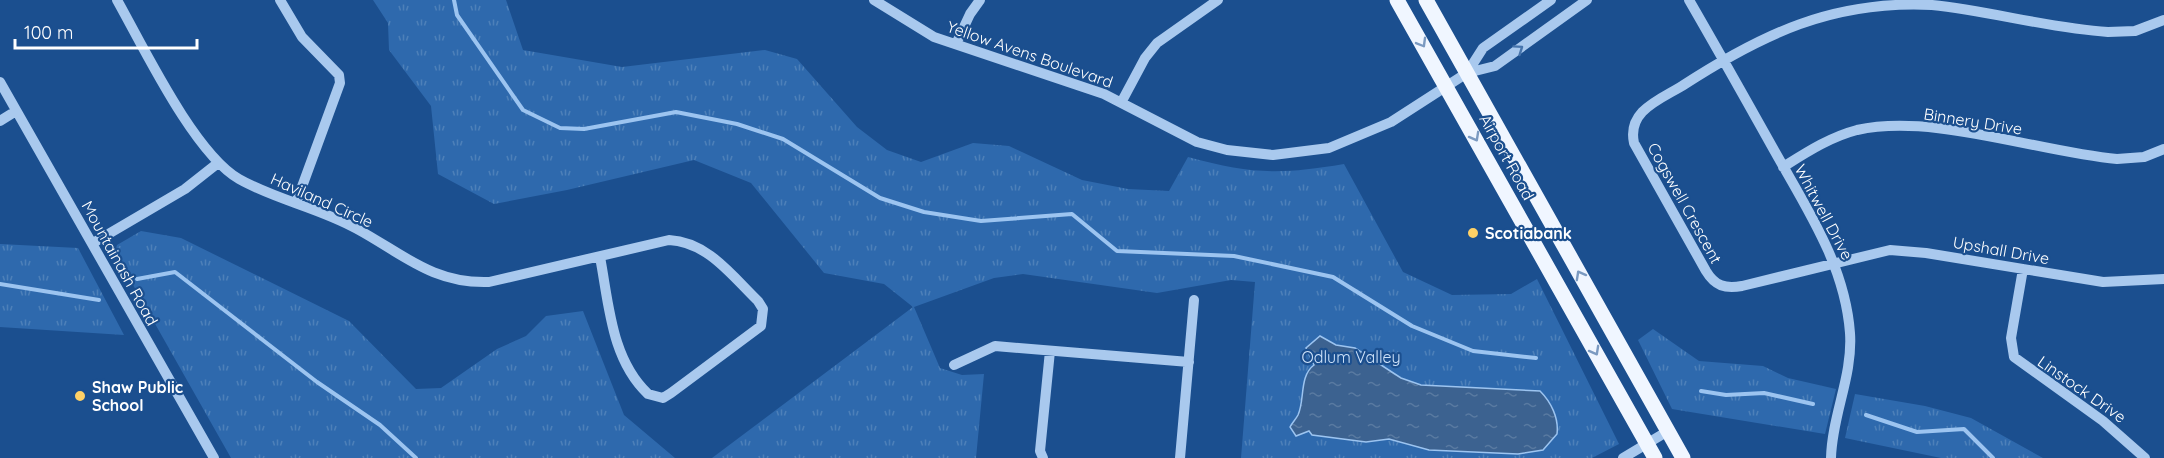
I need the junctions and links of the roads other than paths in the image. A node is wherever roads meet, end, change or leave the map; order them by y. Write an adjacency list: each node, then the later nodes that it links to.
1 (117, 0): 21 (street, Haviland Circle)
2 (280, 0): 23 (street)
3 (874, 0): 12 (street, Yellow Avens Boulevard)
4 (980, 0): 12 (street)
5 (1218, 0): 17 (street)
6 (1397, 0): 16 (main road, Airport Road, one-way to 16)
7 (1426, 0): 14 (main road, Airport Road)
8 (1551, 0): 14 (street)
9 (1587, 0): 14 (street, one-way to 9)
10 (1689, 0): 13 (street, Whitwell Drive)
11 (2164, 20): 13 (street)
12 (956, 44): 17 (street, Yellow Avens Boulevard)
13 (1723, 59): 22 (street, Whitwell Drive); 26 (street, Cogswell Crescent)
14 (1467, 73): 16 (street, Yellow Avens Boulevard); 33 (main road, Airport Road, one-way to 14)
15 (0, 82): 18 (street, Mountainash Road)
16 (1446, 86): 17 (street, Yellow Avens Boulevard); 34 (main road, Airport Road, one-way to 34)
17 (1122, 101)
18 (16, 111): 19 (street); 24 (street, Mountainash Road)
19 (0, 121)
20 (2164, 149): 22 (street, Binnery Drive)
21 (218, 163): 23 (street, Haviland Circle); 24 (street)
22 (1783, 167): 26 (street, Whitwell Drive)
23 (296, 203): 25 (street, Haviland Circle)
24 (93, 243): 35 (street, Mountainash Road)
25 (600, 257): 25 (street, Haviland Circle)
26 (1834, 262): 27 (street, Upshall Drive); 41 (street, Whitwell Drive)
27 (2023, 269): 28 (street, Upshall Drive); 42 (street, Linstock Drive)
28 (2164, 279)
29 (1194, 300): 31 (street)
30 (1050, 351): 31 (street); 32 (street); 36 (street)
31 (1189, 362): 37 (street)
32 (954, 364)
33 (1668, 431): 34 (street); 40 (main road, Airport Road)
34 (1647, 443): 38 (street); 39 (main road, Airport Road)
35 (214, 458)
36 (1043, 458)
37 (1180, 458)
38 (1623, 458)
39 (1655, 458)
40 (1683, 458)
41 (1831, 458)
42 (2145, 458)

